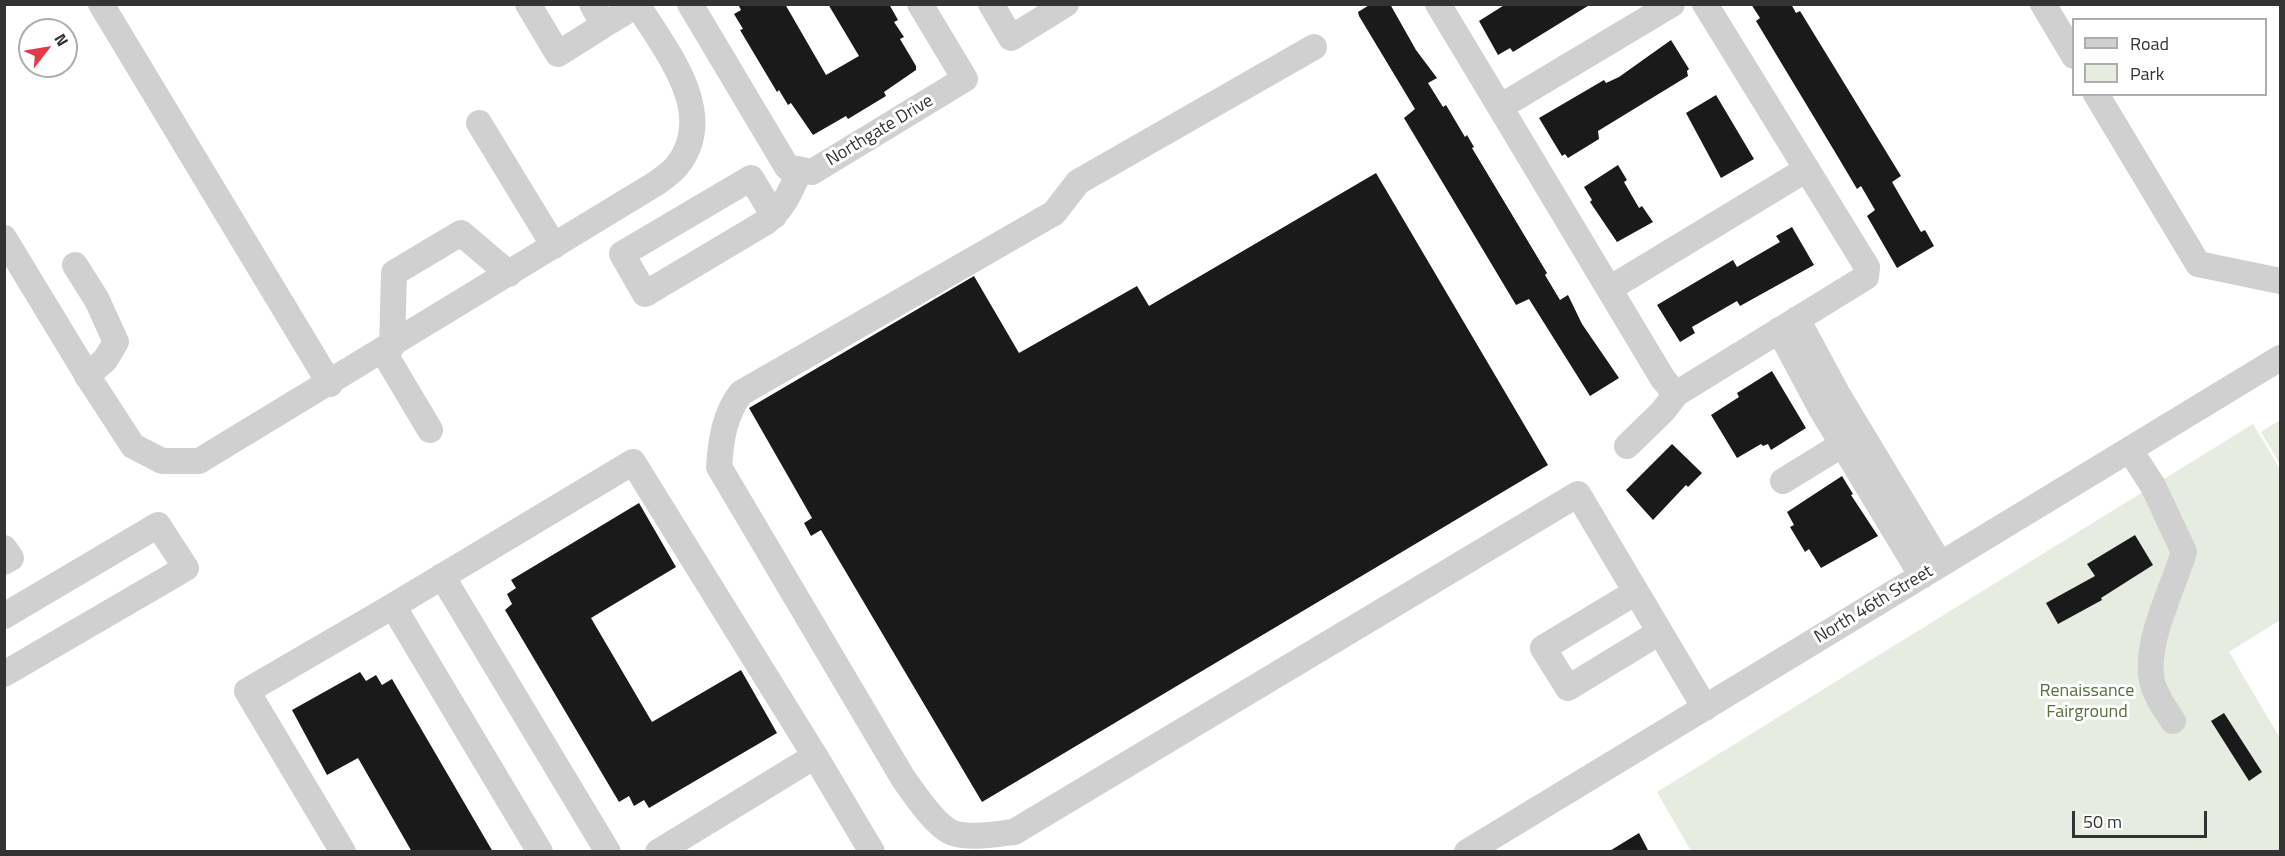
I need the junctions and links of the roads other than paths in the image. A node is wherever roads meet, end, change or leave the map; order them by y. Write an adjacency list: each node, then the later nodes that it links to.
1 (101, 4): 31 (street)
2 (528, 4): 12 (street)
3 (690, 4): 19 (street)
4 (920, 4): 19 (street, Northgate Drive)
5 (991, 4): 6 (street)
6 (1066, 4)
7 (1438, 4): 16 (street)
8 (1672, 4): 16 (street)
9 (1705, 4): 18 (street)
10 (2043, 4): 14 (street)
11 (637, 5): 12 (street); 21 (street)
12 (598, 15)
13 (1314, 47): 42 (street)
14 (2072, 54)
15 (2097, 96): 25 (street)
16 (1500, 107): 26 (street)
17 (479, 123): 21 (street)
18 (1807, 169): 26 (street); 27 (street)
19 (800, 170): 20 (street)
20 (774, 216): 20 (street)
21 (554, 246): 24 (street)
22 (8, 252): 30 (street)
23 (75, 265): 30 (street)
24 (509, 274): 28 (street); 28 (street)
25 (2280, 281)
26 (1609, 289): 32 (street)
27 (1788, 325): 32 (street); 34 (street)
28 (388, 348): 31 (street); 33 (street)
29 (2280, 358): 36 (street, North 46th Street)
30 (87, 376): 31 (street)
31 (330, 384)
32 (1676, 394): 35 (street)
33 (430, 430)
34 (1852, 439): 37 (street); 40 (street)
35 (1627, 446)
36 (2130, 450): 40 (street, North 46th Street); 48 (street)
37 (1783, 481)
38 (4, 548): 39 (street)
39 (4, 562)
40 (1931, 570): 47 (street, North 46th Street)
41 (442, 576): 43 (street); 49 (street); 53 (street)
42 (1636, 592): 45 (street); 45 (street)
43 (393, 606): 51 (street); 52 (street)
44 (4, 616): 46 (street)
45 (1660, 632): 47 (street)
46 (4, 674)
47 (1705, 708): 50 (street, North 46th Street)
48 (2173, 721)
49 (815, 756): 54 (street); 55 (street)
50 (1503, 842): 56 (street, North 46th Street)
51 (343, 852)
52 (540, 852)
53 (608, 852)
54 (658, 852)
55 (872, 852)
56 (1467, 852)

